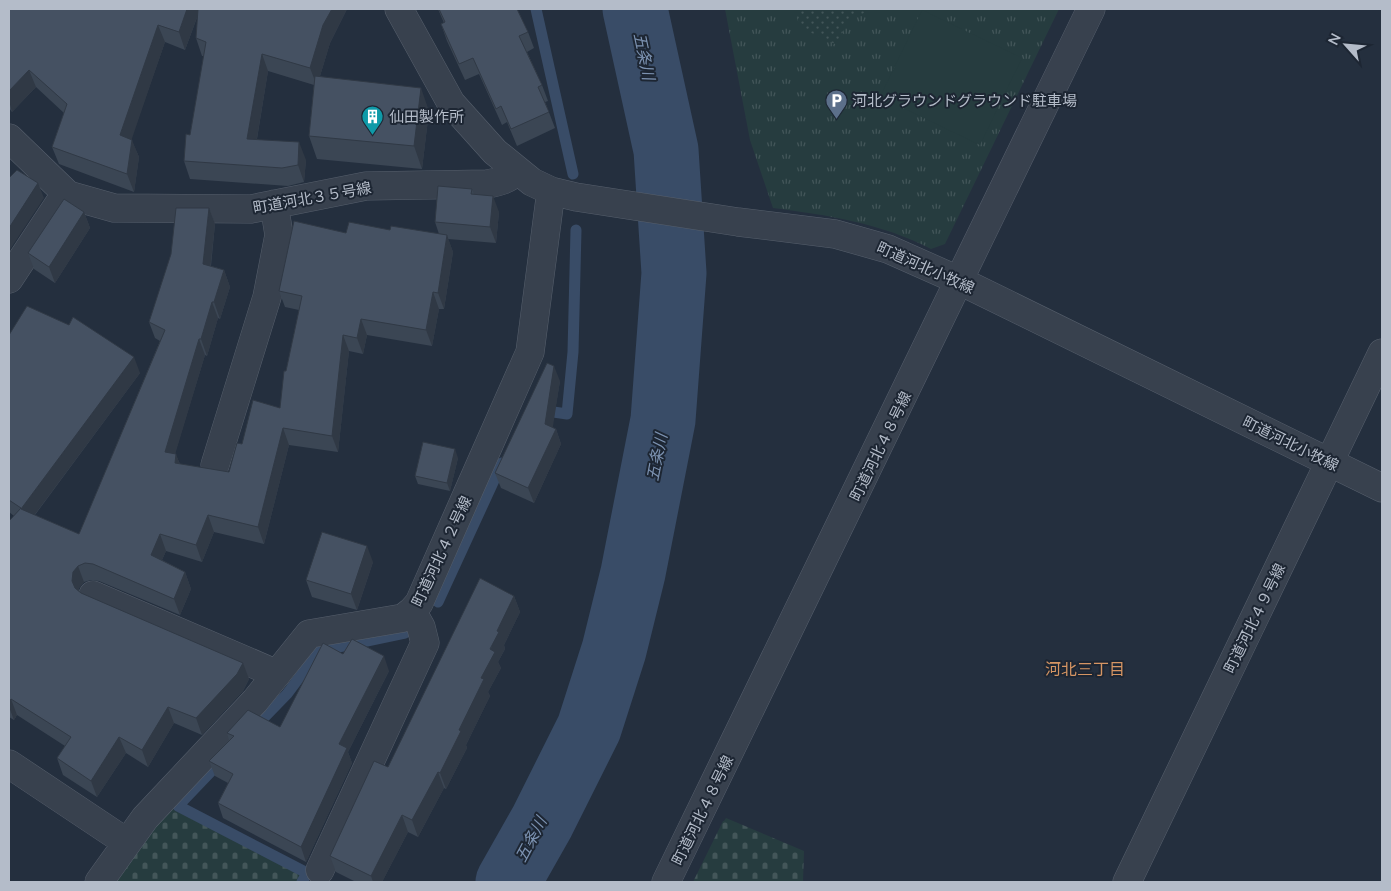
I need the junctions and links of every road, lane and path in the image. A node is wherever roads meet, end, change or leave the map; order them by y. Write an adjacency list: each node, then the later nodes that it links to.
1 (399, 9): 4 (street, 町道河北小牧線)
2 (1091, 9): 9 (street, 町道河北４８号線)
3 (9, 138): 6 (street, 町道河北３５号線)
4 (517, 171): 5 (street, 町道河北小牧線); 7 (street, 町道河北３５号線)
5 (551, 191): 9 (street, 町道河北小牧線); 15 (street, 町道河北４２号線)
6 (68, 195): 7 (street, 町道河北３５号線); 8 (street)
7 (274, 204): 12 (street)
8 (9, 279)
9 (960, 281): 11 (street, 町道河北小牧線); 21 (street, 町道河北４８号線)
10 (1382, 353): 11 (street, 町道河北４９号線)
11 (1330, 462): 13 (street, 町道河北小牧線); 22 (street, 町道河北４９号線)
12 (215, 465)
13 (1382, 488)
14 (92, 595): 16 (street)
15 (412, 611): 16 (street, 町道河北４２号線); 19 (street)
16 (278, 674): 18 (street, 町道河北４２号線)
17 (9, 764): 18 (street)
18 (126, 842): 20 (street, 町道河北４２号線)
19 (320, 870)
20 (99, 882)
21 (666, 882)
22 (1127, 882)

